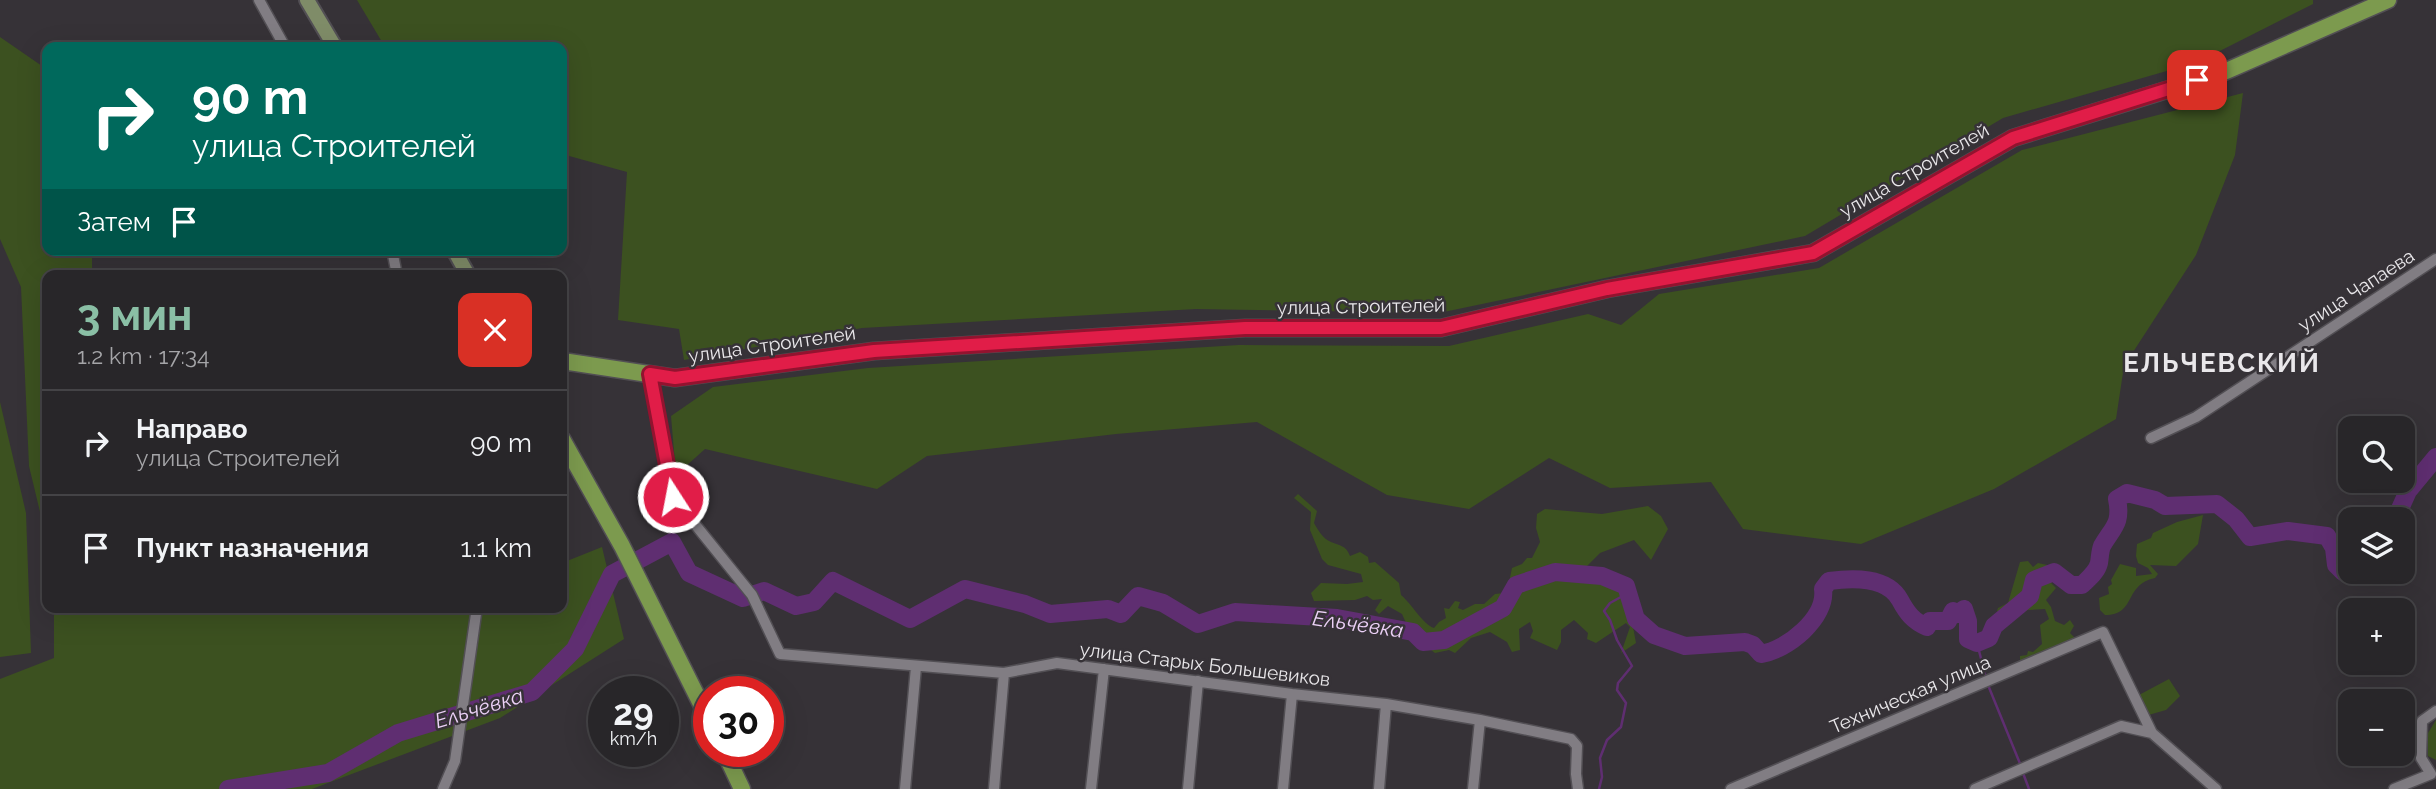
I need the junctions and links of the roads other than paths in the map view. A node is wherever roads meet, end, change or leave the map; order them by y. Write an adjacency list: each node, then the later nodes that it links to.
1 (260, 0): 4 (street)
2 (307, 0): 5 (street)
3 (2388, 0): 8 (main road, улица Строителей)
4 (282, 42)
5 (332, 42)
6 (2436, 258): 9 (street, улица Чапаева)
7 (567, 361): 8 (main road, улица Строителей)
8 (650, 374): 12 (street, улица Старых Большевиков)
9 (2151, 438)
10 (567, 448): 16 (main road)
11 (476, 613): 24 (street)
12 (916, 667): 14 (street, улица Старых Большевиков); 26 (street)
13 (1104, 669): 14 (street, улица Старых Большевиков); 15 (street, улица Старых Большевиков); 28 (street)
14 (1004, 673): 27 (street)
15 (1198, 681): 17 (street, улица Старых Большевиков); 29 (street)
16 (693, 688)
17 (1292, 694): 18 (street, улица Старых Большевиков); 30 (street)
18 (1386, 704): 20 (street, улица Старых Большевиков); 31 (street)
19 (2436, 711): 23 (street)
20 (1480, 720): 32 (street); 33 (street, улица Старых Большевиков)
21 (2152, 733): 34 (street, Техническая улица); 35 (street); 36 (street)
22 (731, 767): 25 (main road)
23 (2433, 772): 37 (street)
24 (443, 789)
25 (742, 789)
26 (905, 789)
27 (994, 789)
28 (1091, 789)
29 (1188, 789)
30 (1283, 789)
31 (1379, 789)
32 (1473, 789)
33 (1578, 789)
34 (1731, 789)
35 (1975, 789)
36 (2216, 789)
37 (2395, 789)

